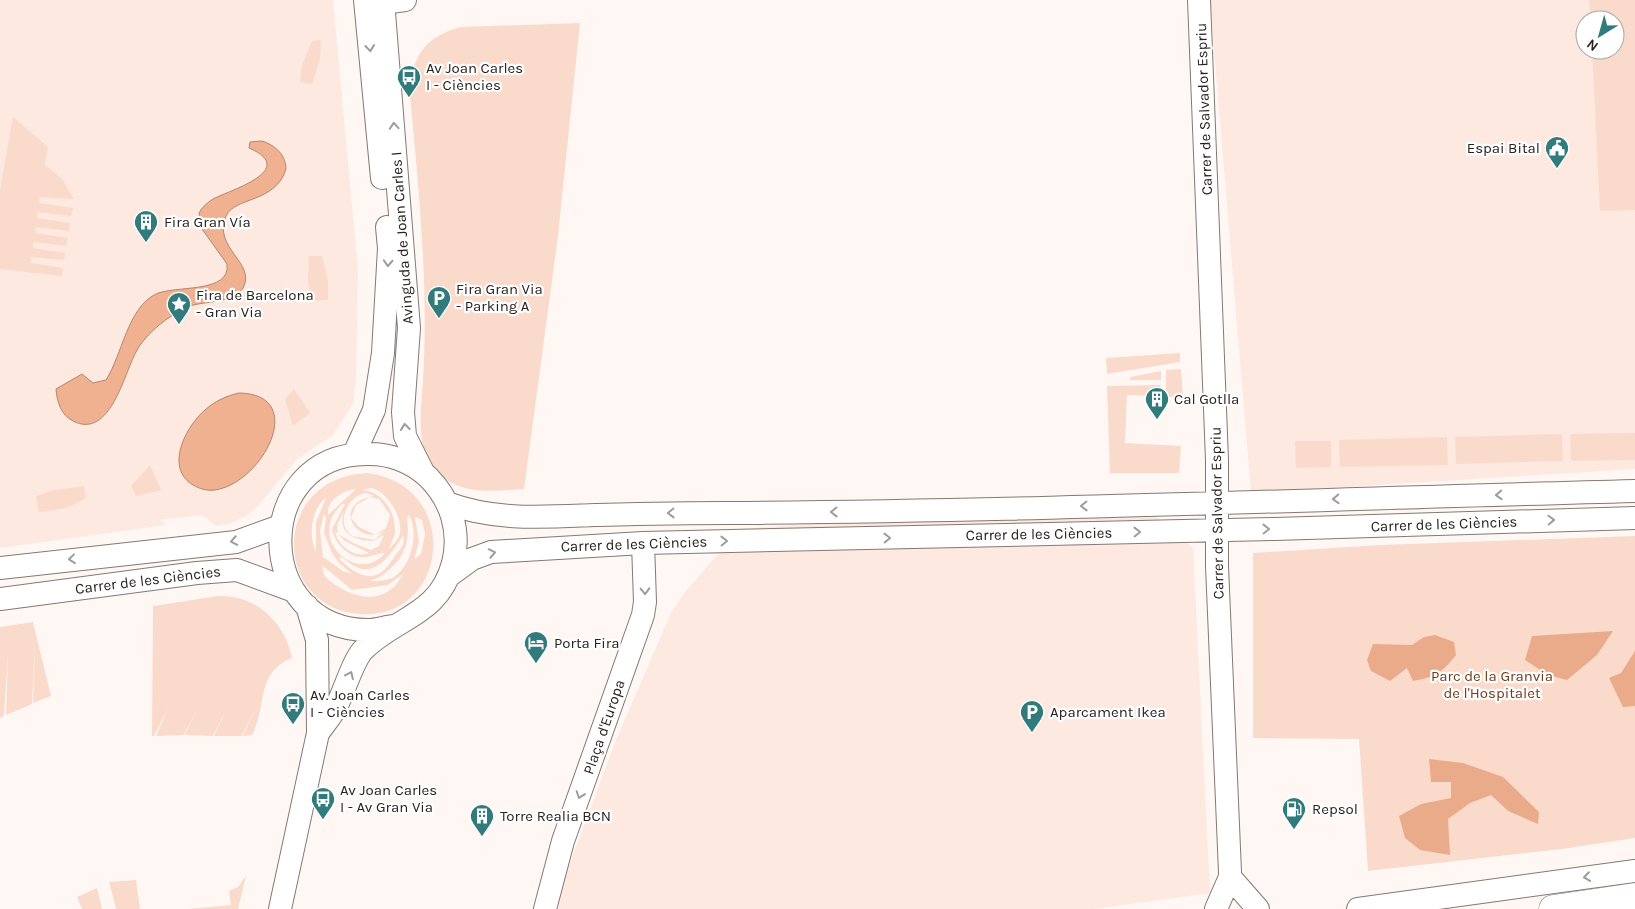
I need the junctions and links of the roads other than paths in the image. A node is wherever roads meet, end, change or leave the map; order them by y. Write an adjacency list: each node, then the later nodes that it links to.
1 (1199, 0): 7 (street, Carrer de Salvador Espriu)
2 (384, 1): 3 (street, Avinguda de Joan Carles I, one-way to 3); 4 (street, Avinguda de Joan Carles I, one-way to 2)
3 (354, 454): 4 (street); 9 (street)
4 (423, 472): 6 (street)
5 (1635, 491): 7 (street, Carrer de les Ciències, one-way to 7)
6 (447, 503): 7 (street, Carrer de les Ciències, one-way to 6); 13 (street)
7 (1217, 503): 10 (street, Carrer de Salvador Espriu)
8 (1635, 518): 10 (street, Carrer de les Ciències, one-way to 8)
9 (280, 526): 12 (street, Carrer de les Ciències, one-way to 12); 15 (street)
10 (1217, 530): 11 (street, Carrer de les Ciències, one-way to 10); 19 (street, Carrer de Salvador Espriu)
11 (643, 543): 13 (street, Carrer de les Ciències, one-way to 11); 22 (street, Plaça d'Europa, one-way to 22)
12 (0, 568)
13 (450, 575): 16 (street)
14 (0, 599): 15 (street, Carrer de les Ciències)
15 (300, 599): 16 (street); 17 (street)
16 (394, 626): 17 (street, one-way to 16)
17 (318, 733): 21 (street)
18 (1635, 871): 25 (street, one-way to 25)
19 (1230, 877): 23 (street, Carrer de Salvador Espriu); 24 (street)
20 (1635, 897): 26 (highway)
21 (280, 909)
22 (545, 909)
23 (1216, 909)
24 (1258, 909)
25 (1358, 909)
26 (1553, 909)

